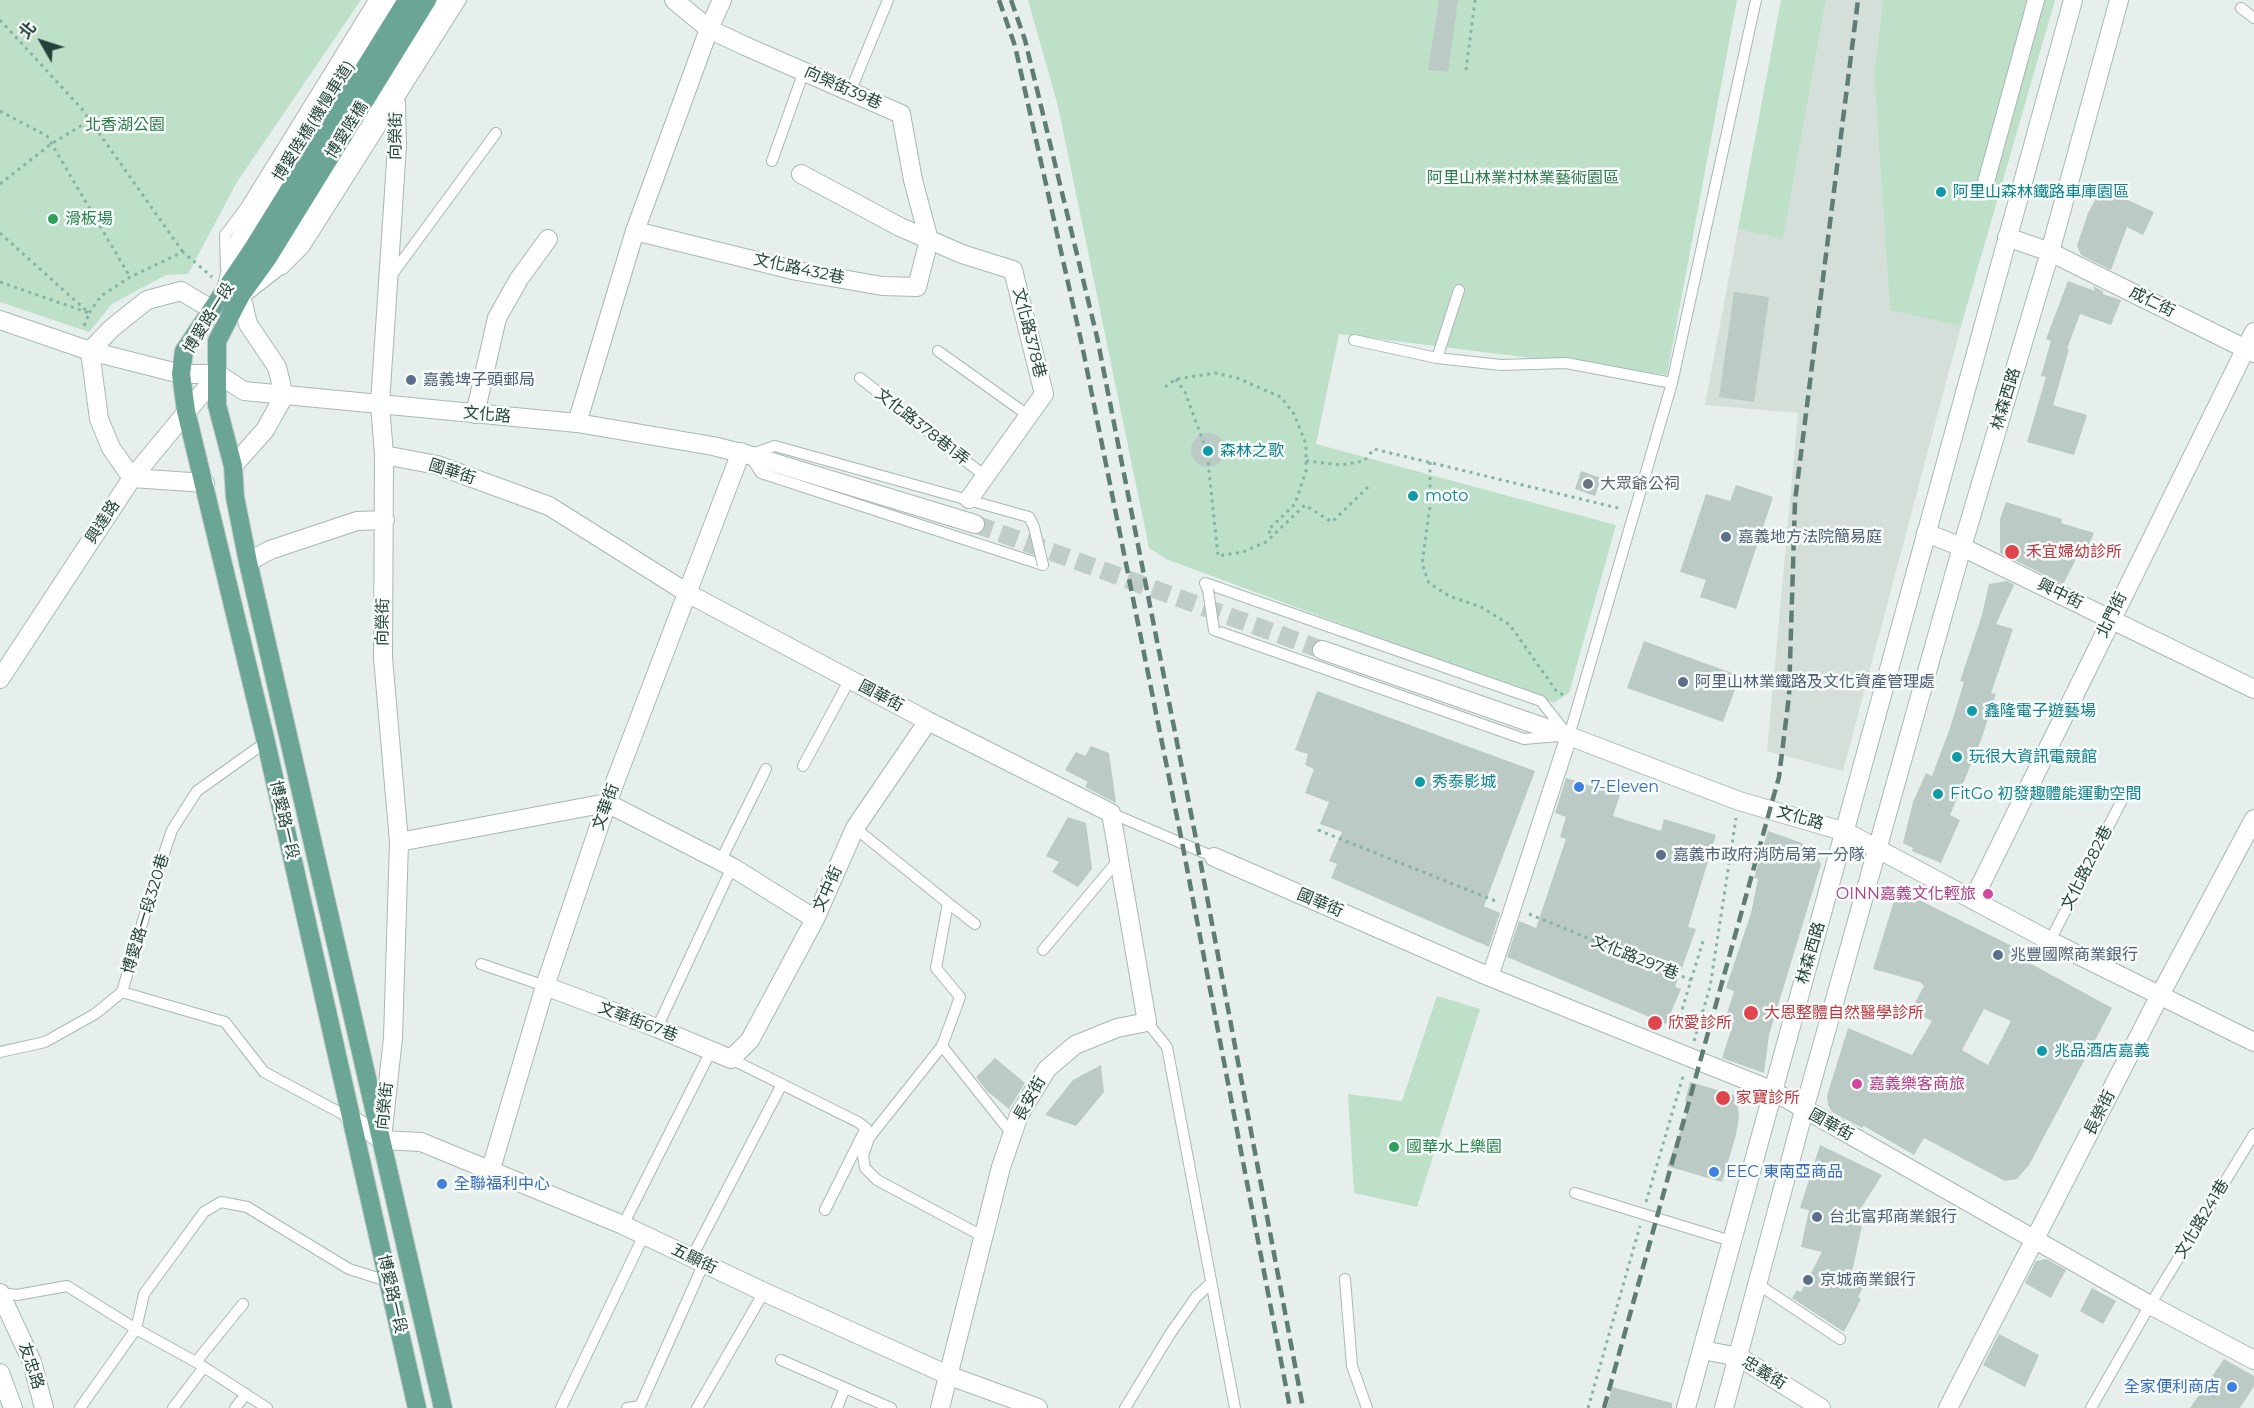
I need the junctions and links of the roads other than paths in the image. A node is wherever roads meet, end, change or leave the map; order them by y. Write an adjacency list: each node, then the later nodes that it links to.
1 (374, 0): 32 (lane)
2 (389, 0): 29 (street, 博愛陸橋(機慢車道))
3 (407, 0): 29 (main road, 博愛陸橋)
4 (427, 0): 29 (main road, 博愛陸橋)
5 (448, 0): 29 (street)
6 (461, 0): 19 (lane)
7 (674, 0): 16 (street, 向榮街39巷)
8 (722, 0): 16 (street)
9 (888, 0): 18 (lane)
10 (1756, 0): 44 (lane)
11 (2036, 0): 23 (street)
12 (2073, 0): 25 (street, 林森西路)
13 (2119, 0): 28 (street, 林森西路)
14 (2241, 8): 15 (lane)
15 (2254, 18)
16 (709, 29): 17 (street, 向榮街39巷); 24 (street)
17 (804, 71): 18 (street, 向榮街39巷); 21 (lane)
18 (850, 92): 27 (street, 向榮街39巷)
19 (396, 103): 30 (street, 向榮街); 32 (lane)
20 (496, 133): 30 (lane)
21 (772, 160)
22 (801, 174): 27 (street, 文化路378巷)
23 (1986, 182)
24 (634, 231): 27 (street, 文化路432巷); 50 (street)
25 (2007, 237): 28 (street); 60 (street, 林森西路)
26 (548, 238): 48 (street)
27 (929, 240): 49 (street, 文化路378巷)
28 (2050, 252): 39 (street, 成仁街); 61 (street, 林森西路)
29 (258, 255): 32 (main road, 博愛路一段); 32 (street)
30 (388, 281): 46 (street, 向榮街)
31 (1459, 290): 40 (lane)
32 (234, 292): 33 (main road, 博愛路一段); 42 (main road, 博愛路一段); 45 (street)
33 (212, 309): 37 (street); 41 (main road, 博愛路一段)
34 (0, 320): 37 (street)
35 (2254, 332): 39 (street, 北門街)
36 (1354, 340): 40 (lane)
37 (84, 349): 41 (street); 55 (street)
38 (938, 351): 49 (lane)
39 (2250, 351): 64 (street, 北門街)
40 (1437, 358): 44 (lane)
41 (181, 374): 42 (street); 47 (main road, 博愛路一段)
42 (218, 374): 45 (street, 文化路); 47 (street, 興達路); 53 (main road, 博愛路一段)
43 (860, 378): 54 (lane, 文化路378巷1弄)
44 (1672, 383): 70 (lane)
45 (284, 396): 46 (street, 文化路); 53 (street)
46 (380, 404): 48 (street, 文化路); 52 (street, 向榮街)
47 (186, 411): 55 (street, 興達路); 56 (main road, 博愛路一段)
48 (475, 414): 50 (street, 文化路)
49 (1029, 416): 54 (street, 文化路378巷)
50 (577, 423): 51 (street, 文化路)
51 (745, 453): 57 (lane); 57 (lane, bridge); 59 (street, 文化路); 63 (street, 文華街)
52 (384, 456): 58 (street, 向榮街); 63 (street, 國華街)
53 (233, 466): 62 (main road, 博愛路一段)
54 (985, 476): 57 (street, 文化路378巷)
55 (132, 478): 56 (street); 66 (street, 興達路)
56 (205, 483): 71 (main road, 博愛路一段)
57 (969, 499)
58 (385, 520): 62 (street); 80 (street, 向榮街)
59 (975, 524)
60 (1926, 533): 61 (street); 79 (street, 林森西路)
61 (1962, 547): 64 (street, 興中街); 81 (street, 林森西路)
62 (248, 562): 110 (main road, 博愛路一段)
63 (689, 594): 67 (street, 國華街); 75 (street, 文華街)
64 (2110, 619): 68 (street, 興中街); 85 (street, 北門街)
65 (1322, 650): 70 (street, 文化路)
66 (0, 679)
67 (850, 679): 69 (street, 國華街); 72 (lane)
68 (2254, 689)
69 (928, 721): 76 (street, 國華街); 78 (street, 文中街)
70 (1569, 736): 70 (lane, bridge); 79 (street, 文化路); 92 (street)
71 (266, 742): 94 (lane, 博愛路一段320巷); 106 (main road, 博愛路一段)
72 (803, 766)
73 (766, 769): 84 (lane)
74 (2124, 796): 89 (lane, 文化路282巷)
75 (607, 802): 80 (street); 84 (street); 93 (street, 文華街)
76 (1111, 813): 82 (lane, 國華街); 83 (street)
77 (2254, 819): 95 (street, 長榮街)
78 (855, 828): 86 (lane); 87 (street, 文中街)
79 (1846, 832): 81 (street, 文化路); 104 (street, 林森西路)
80 (399, 842): 110 (street, 向榮街)
81 (1880, 848): 85 (street, 文化路); 105 (street, 林森西路)
82 (1214, 857): 92 (street, 國華街)
83 (1119, 859): 90 (lane); 96 (street)
84 (726, 865): 87 (street); 97 (lane)
85 (1973, 900): 89 (street, 文化路)
86 (948, 903): 88 (lane); 99 (lane)
87 (815, 919): 102 (street, 文中街)
88 (975, 924)
89 (2050, 941): 95 (street, 文化路)
90 (1043, 950)
91 (481, 964): 93 (lane)
92 (1490, 977): 104 (street, 國華街)
93 (545, 986): 97 (street, 文華街67巷); 111 (street, 文華街)
94 (122, 992): 101 (lane, 博愛路一段320巷); 106 (lane)
95 (2159, 997): 98 (street, 文化路); 117 (street, 長榮街)
96 (1148, 1022): 108 (street, 長安街); 122 (lane)
97 (657, 1028): 100 (street, 文華街67巷)
98 (2254, 1042)
99 (942, 1046): 107 (lane); 108 (lane)
100 (711, 1051): 102 (street, 文華街67巷); 114 (lane)
101 (0, 1053)
102 (731, 1059): 103 (lane)
103 (782, 1084): 107 (lane); 119 (lane)
104 (1772, 1090): 105 (street, 國華街); 118 (street, 林森西路)
105 (1804, 1110): 117 (street, 國華街); 123 (street, 林森西路)
106 (350, 1118): 110 (street); 121 (main road, 博愛路一段)
107 (868, 1133): 113 (lane); 116 (lane)
108 (1012, 1134): 116 (street, 長安街)
109 (2254, 1134): 127 (lane, 文化路241巷)
110 (382, 1140): 111 (street, 五顯街); 147 (main road, 博愛路一段)
111 (491, 1169): 114 (street, 五顯街)
112 (1575, 1193): 118 (lane)
113 (825, 1210)
114 (623, 1225): 115 (street, 五顯街)
115 (644, 1234): 119 (street, 五顯街); 148 (lane)
116 (984, 1237): 136 (street, 長安街)
117 (2036, 1238): 127 (street, 國華街); 161 (street, 長榮街)
118 (1731, 1241): 130 (street, 林森西路)
119 (698, 1260): 124 (street, 五顯街); 139 (lane)
120 (1345, 1279): 157 (lane)
121 (390, 1282): 128 (lane); 146 (main road, 博愛路一段)
122 (1211, 1283): 155 (lane); 156 (lane)
123 (1756, 1283): 129 (lane); 131 (street, 林森西路)
124 (764, 1292): 136 (street, 五顯街); 150 (lane)
125 (0, 1293): 128 (lane); 141 (street, 友忠路)
126 (243, 1304): 134 (lane)
127 (2150, 1305): 133 (street, 國華街); 162 (lane, 文化路241巷)
128 (136, 1329): 134 (lane); 142 (lane)
129 (1840, 1339)
130 (1702, 1350): 131 (street, 忠義街); 158 (street, 林森西路)
131 (1739, 1357): 159 (street, 林森西路); 160 (street, 忠義街)
132 (781, 1360): 137 (lane)
133 (2254, 1360)
134 (200, 1364): 138 (lane); 143 (lane)
135 (0, 1373): 140 (street, 友忠路)
136 (950, 1376): 153 (street, 長安街); 154 (street, 五顯街)
137 (845, 1388): 151 (lane); 152 (lane)
138 (246, 1394): 144 (lane); 145 (lane)
139 (641, 1407): 149 (lane)
140 (13, 1408)
141 (45, 1408)
142 (80, 1408)
143 (173, 1408)
144 (235, 1408)
145 (267, 1408)
146 (417, 1408)
147 (443, 1408)
148 (561, 1408)
149 (627, 1408)
150 (697, 1408)
151 (837, 1408)
152 (891, 1408)
153 (940, 1408)
154 (1038, 1408)
155 (1125, 1408)
156 (1235, 1408)
157 (1367, 1408)
158 (1686, 1408)
159 (1724, 1408)
160 (1821, 1408)
161 (1948, 1408)
162 (2091, 1408)

